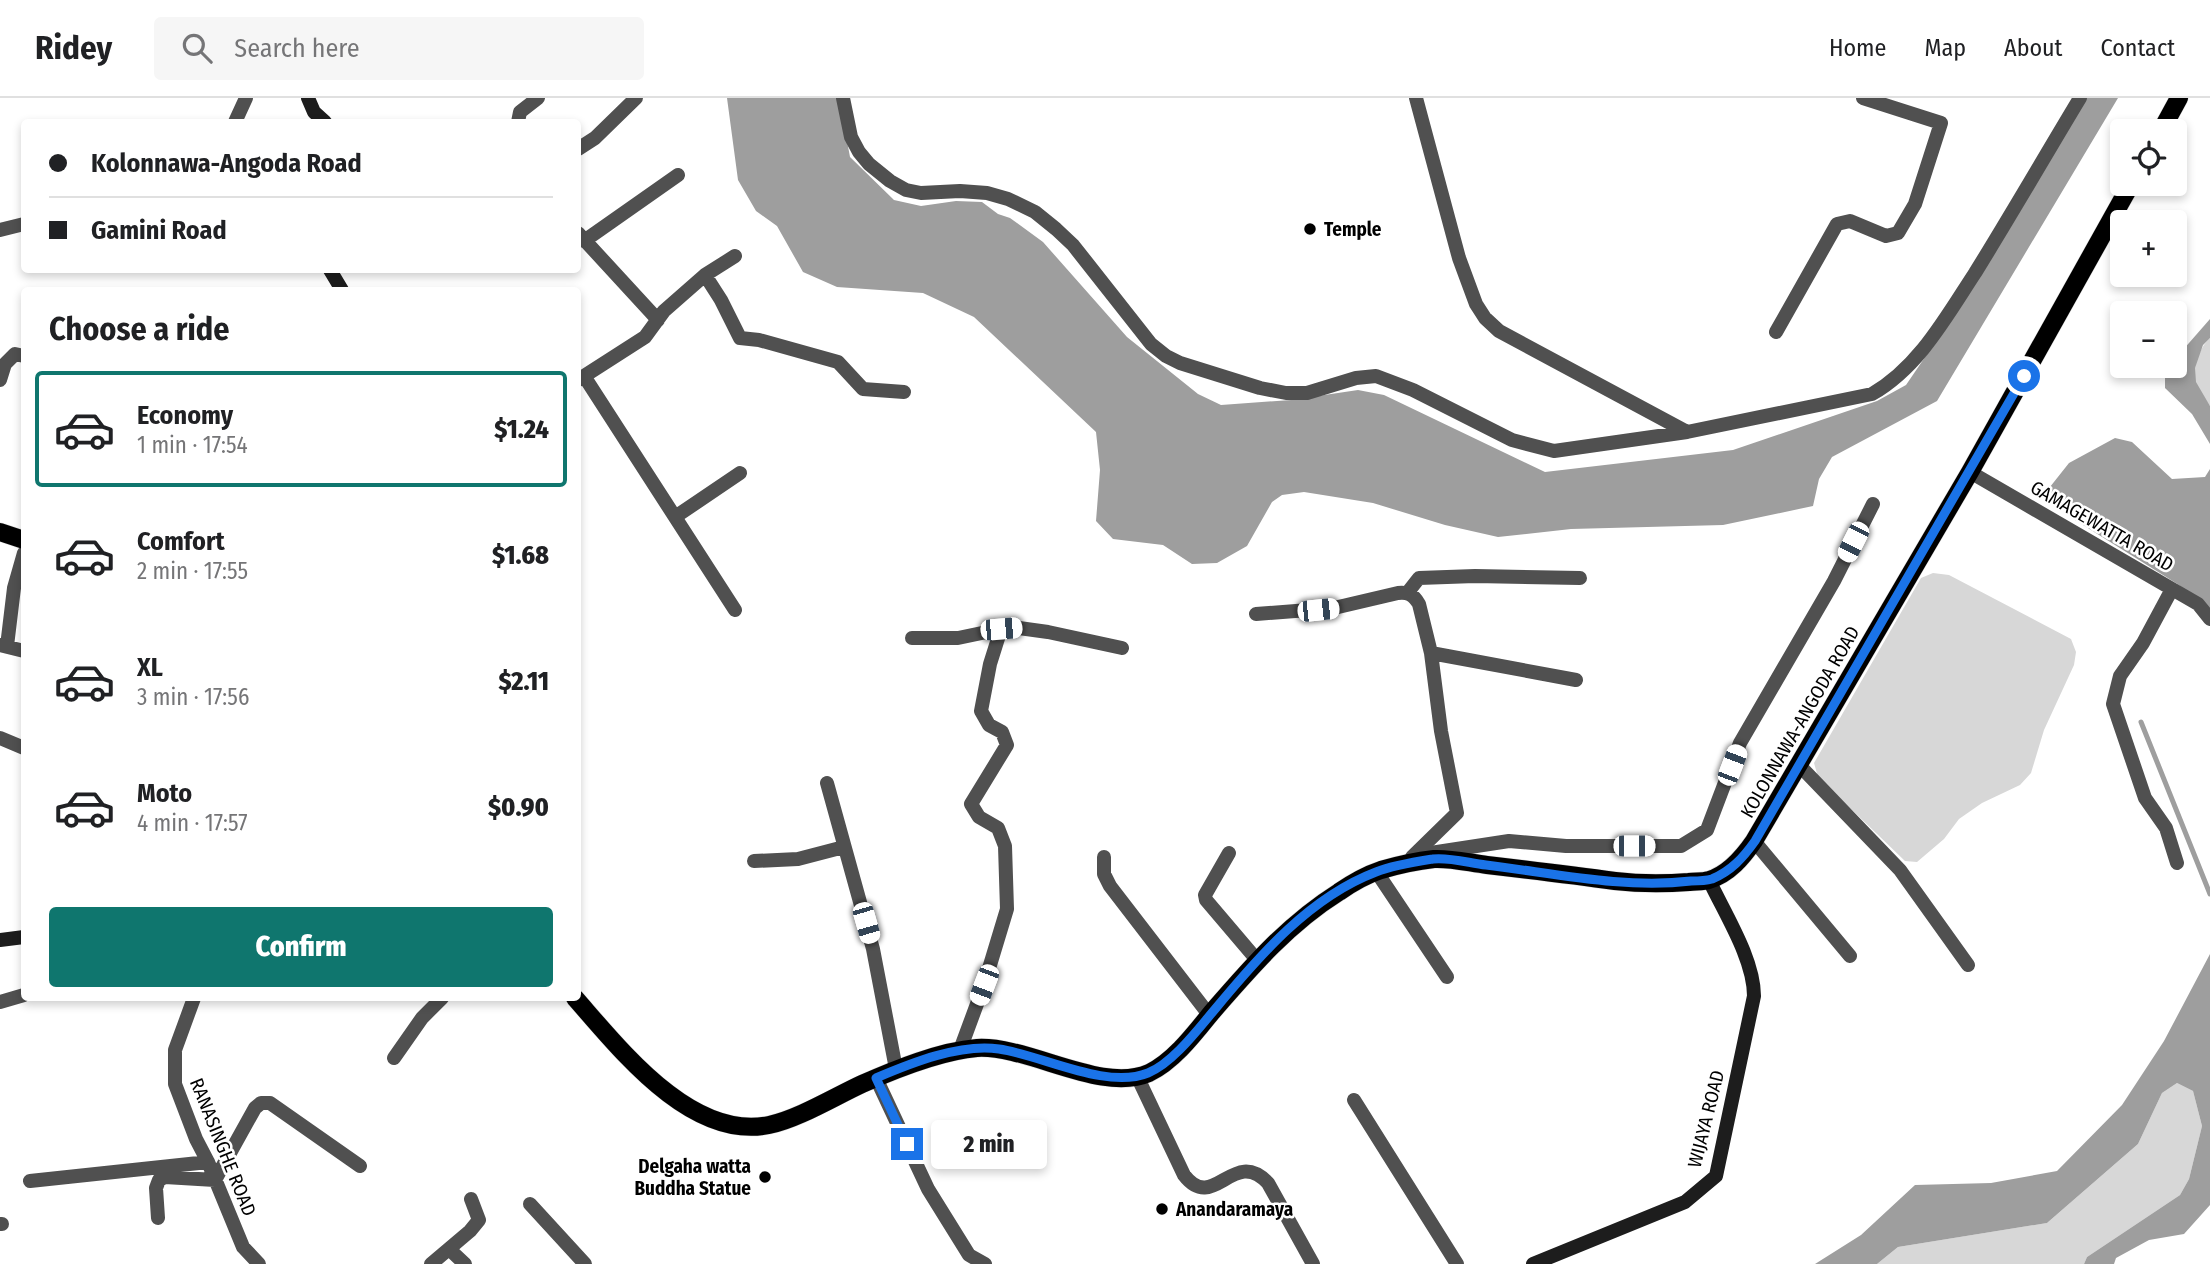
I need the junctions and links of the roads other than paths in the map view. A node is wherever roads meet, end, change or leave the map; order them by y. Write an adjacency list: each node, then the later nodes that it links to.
1 (246, 98): 10 (street)
2 (308, 98): 11 (street)
3 (538, 98): 12 (street)
4 (636, 98): 14 (street)
5 (843, 98): 28 (street)
6 (1416, 98): 28 (street)
7 (1863, 98): 23 (street)
8 (2080, 98): 28 (street)
9 (2179, 98): 13 (main road)
10 (236, 119)
11 (322, 119)
12 (519, 119)
13 (2168, 119)
14 (581, 147)
15 (678, 175): 19 (street)
16 (2124, 196): 30 (main road, KOLONNAWA-ANGODA ROAD)
17 (21, 225): 18 (street)
18 (0, 230)
19 (581, 237): 22 (street)
20 (735, 256): 21 (street)
21 (705, 275): 22 (street); 27 (street)
22 (658, 320): 25 (street)
23 (1776, 332)
24 (21, 355): 26 (street)
25 (581, 378): 32 (street)
26 (0, 380)
27 (904, 392)
28 (1687, 432)
29 (740, 472): 32 (street)
30 (1970, 472): 37 (street, GAMAGEWATTA ROAD); 51 (main road, KOLONNAWA-ANGODA ROAD)
31 (1873, 504): 57 (street)
32 (675, 517): 39 (street)
33 (0, 532): 34 (main road)
34 (21, 539)
35 (21, 564): 44 (street)
36 (1580, 578): 38 (street)
37 (2172, 589): 41 (street, GAMAGEWATTA ROAD); 59 (street)
38 (1408, 592): 40 (street); 47 (street)
39 (735, 610)
40 (1256, 614)
41 (2210, 619)
42 (1001, 629): 43 (street); 45 (street); 74 (street)
43 (912, 638)
44 (3, 645): 46 (street)
45 (1122, 648)
46 (21, 650)
47 (1431, 653): 48 (street); 57 (street)
48 (1576, 680)
49 (0, 738): 50 (street)
50 (21, 747)
51 (1799, 765): 53 (main road, KOLONNAWA-ANGODA ROAD); 66 (street)
52 (827, 783): 54 (street)
53 (1755, 841): 61 (main road, KOLONNAWA-ANGODA ROAD); 64 (street)
54 (844, 847): 58 (street); 76 (street)
55 (1229, 853): 65 (street)
56 (1104, 857): 73 (street)
57 (1408, 860): 60 (main road, KOLONNAWA-ANGODA ROAD); 61 (main road, KOLONNAWA-ANGODA ROAD)
58 (754, 861)
59 (2177, 863)
60 (1376, 872): 65 (main road, KOLONNAWA-ANGODA ROAD); 67 (street)
61 (1709, 880): 95 (street, WIJAYA ROAD)
62 (21, 936): 63 (street)
63 (0, 940)
64 (1850, 956)
65 (1257, 960): 73 (main road, KOLONNAWA-ANGODA ROAD)
66 (1968, 965)
67 (1447, 977)
68 (21, 996): 72 (street)
69 (193, 1001): 80 (street, RANASINGHE ROAD)
70 (439, 1001): 75 (street)
71 (578, 1001): 78 (main road)
72 (0, 1002)
73 (1210, 1016): 77 (main road, KOLONNAWA-ANGODA ROAD)
74 (960, 1050): 76 (main road); 77 (main road)
75 (394, 1058)
76 (896, 1069): 78 (main road)
77 (1137, 1076): 93 (street)
78 (876, 1078): 92 (street)
79 (1354, 1100): 94 (street)
80 (208, 1162): 82 (street, RANASINGHE ROAD); 83 (street)
81 (360, 1166): 82 (street)
82 (215, 1180): 86 (street); 88 (street, RANASINGHE ROAD)
83 (30, 1181)
84 (471, 1199): 87 (street)
85 (530, 1204): 91 (street)
86 (158, 1218)
87 (449, 1249): 89 (street); 90 (street)
88 (259, 1264)
89 (430, 1264)
90 (465, 1264)
91 (585, 1264)
92 (985, 1264)
93 (1312, 1264)
94 (1457, 1264)
95 (1533, 1264)

